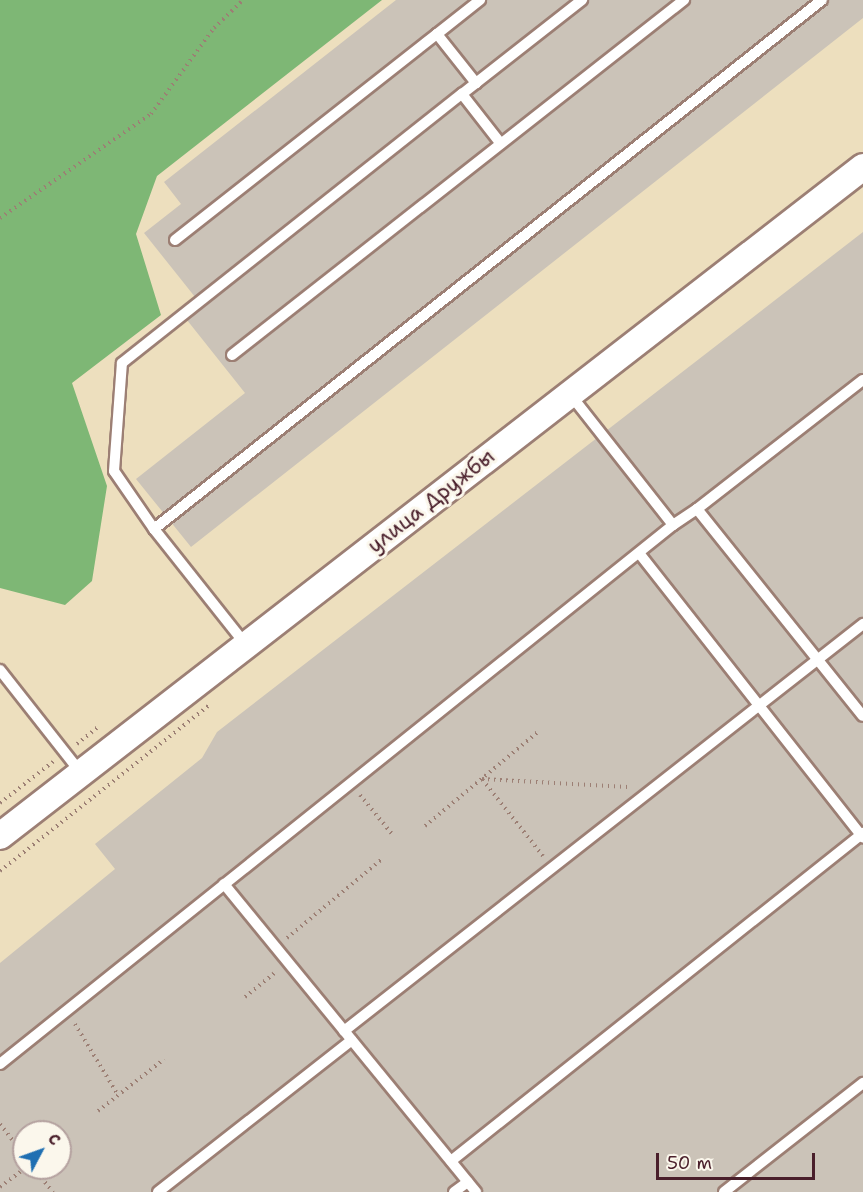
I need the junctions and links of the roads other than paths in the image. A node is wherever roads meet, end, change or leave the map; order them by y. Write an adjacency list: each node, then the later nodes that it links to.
1 (480, 0): 5 (lane)
2 (582, 0): 6 (lane)
3 (684, 0): 8 (lane)
4 (822, 0): 16 (lane)
5 (437, 34): 6 (lane); 10 (lane)
6 (476, 83): 7 (lane)
7 (462, 94): 8 (lane); 16 (lane)
8 (501, 144): 11 (lane)
9 (863, 167): 13 (street, улица Дружбы)
10 (175, 240)
11 (232, 355)
12 (863, 380): 14 (lane)
13 (570, 394): 15 (lane); 19 (street, улица Дружбы)
14 (697, 509): 15 (lane); 20 (lane)
15 (673, 525): 17 (lane)
16 (154, 529): 19 (lane)
17 (639, 553): 22 (lane); 27 (lane)
18 (863, 624): 20 (lane)
19 (246, 645): 24 (street, улица Дружбы)
20 (818, 659): 22 (lane); 23 (lane)
21 (0, 670): 24 (lane)
22 (759, 706): 25 (lane); 28 (lane)
23 (863, 716)
24 (81, 773): 26 (street, улица Дружбы)
25 (862, 835): 32 (lane)
26 (0, 836)
27 (224, 884): 28 (lane); 30 (lane)
28 (344, 1031): 29 (lane)
29 (352, 1040): 32 (lane); 34 (lane)
30 (0, 1064)
31 (863, 1083): 37 (lane)
32 (451, 1161): 33 (lane)
33 (468, 1182): 35 (lane); 36 (lane)
34 (158, 1192)
35 (454, 1192)
36 (476, 1192)
37 (723, 1192)

